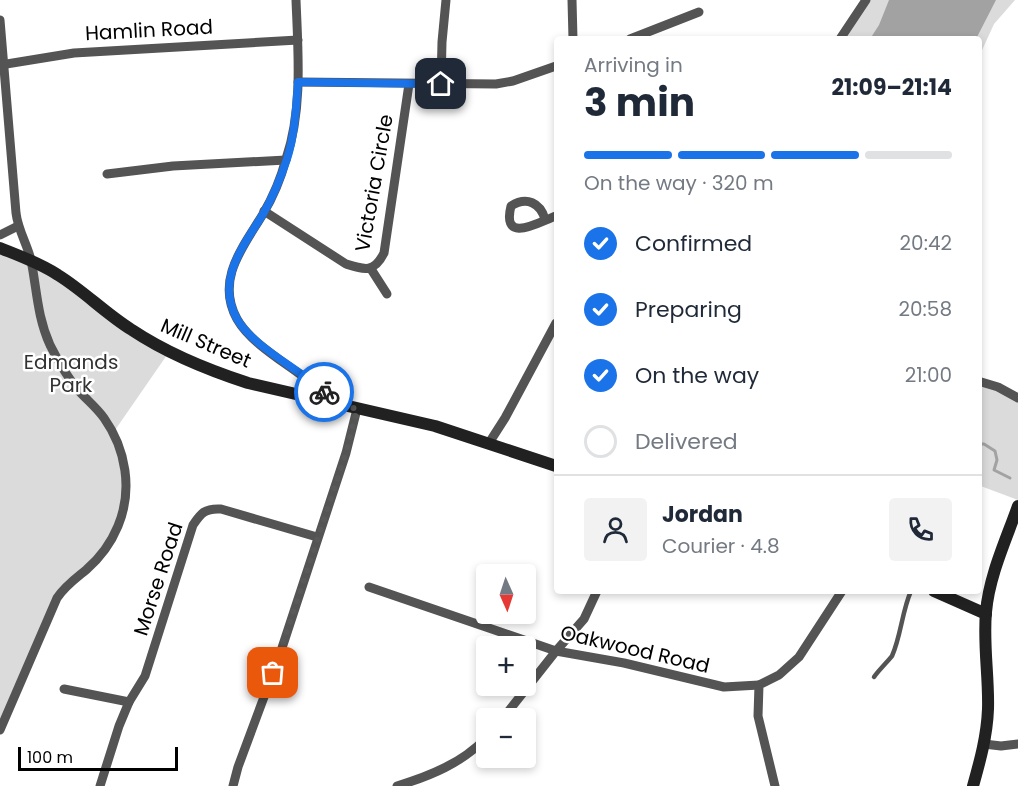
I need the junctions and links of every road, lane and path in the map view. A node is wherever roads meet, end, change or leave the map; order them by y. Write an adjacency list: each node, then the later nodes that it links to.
1 (296, 0): 10 (street)
2 (446, 0): 15 (street)
3 (572, 0): 7 (street)
4 (866, 0): 9 (street)
5 (699, 12): 8 (street)
6 (0, 20): 11 (street)
7 (573, 36)
8 (638, 36)
9 (842, 36)
10 (298, 40): 11 (street, Hamlin Road); 13 (street)
11 (2, 64): 21 (street)
12 (554, 67): 15 (street)
13 (298, 82): 14 (street); 16 (street)
14 (409, 84): 15 (street); 25 (street, Victoria Circle)
15 (441, 84)
16 (286, 160): 17 (street); 18 (street)
17 (107, 174)
18 (264, 212): 25 (street, Victoria Circle); 30 (street)
19 (554, 217): 20 (street)
20 (546, 219)
21 (18, 226): 22 (street); 24 (street)
22 (0, 235)
23 (0, 248): 24 (street, Mill Street)
24 (31, 260): 30 (street, Mill Street); 48 (street)
25 (371, 268): 26 (street)
26 (387, 294)
27 (554, 327): 32 (street)
28 (982, 382): 29 (street)
29 (1018, 398)
30 (333, 403): 31 (street, Mill Street)
31 (357, 409): 32 (street, Mill Street); 35 (street)
32 (489, 443): 33 (street, Mill Street)
33 (554, 465)
34 (1018, 506): 41 (street)
35 (317, 537): 46 (street, Morse Road); 53 (street)
36 (369, 587): 42 (street, Oakwood Road)
37 (596, 594): 42 (street)
38 (841, 594): 44 (street)
39 (910, 594): 43 (lane)
40 (941, 594): 41 (street)
41 (986, 614): 49 (street)
42 (556, 651): 44 (street, Oakwood Road); 47 (street)
43 (874, 677)
44 (759, 686): 55 (street)
45 (64, 689): 46 (street)
46 (129, 702): 52 (street, Morse Road)
47 (511, 708)
48 (0, 730)
49 (984, 744): 50 (street); 56 (street)
50 (1018, 744)
51 (476, 749): 54 (street)
52 (102, 781)
53 (233, 786)
54 (396, 786)
55 (775, 786)
56 (973, 786)

